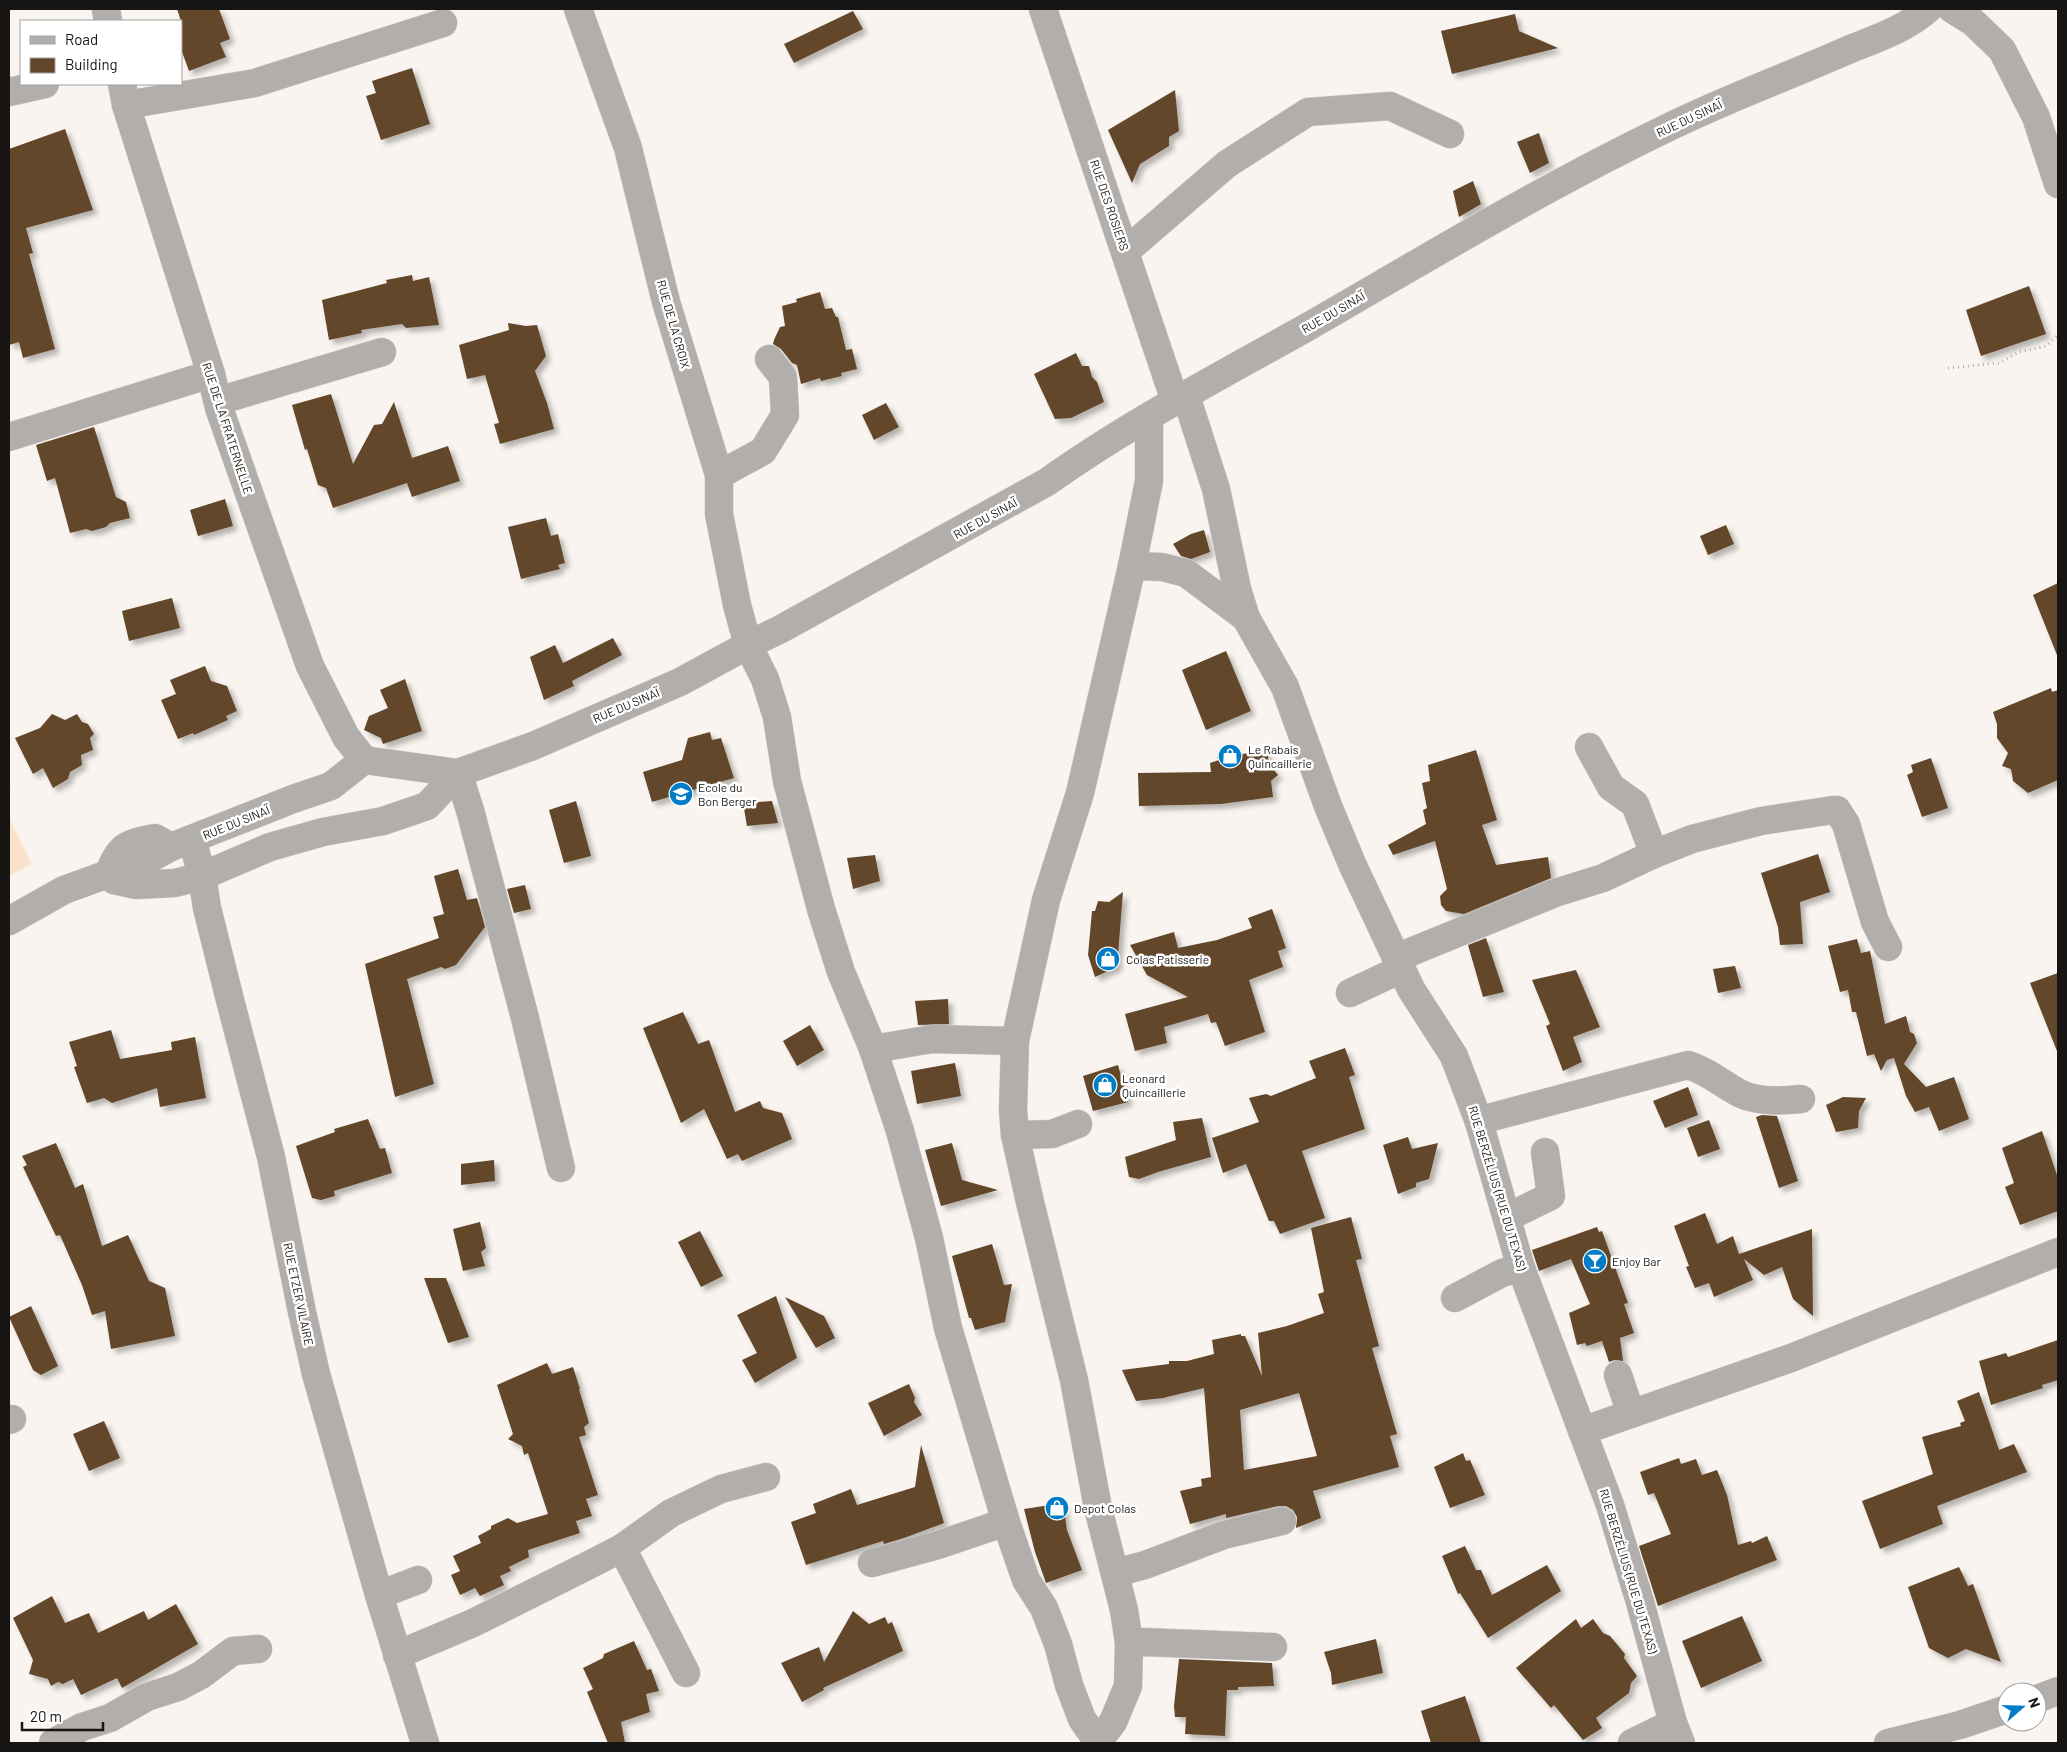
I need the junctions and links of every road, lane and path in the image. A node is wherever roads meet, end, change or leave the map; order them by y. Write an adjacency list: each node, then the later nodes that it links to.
1 (578, 9): 21 (street, RUE DE LA CROIX)
2 (1043, 9): 11 (street, RUE DES ROSIERS)
3 (1928, 9): 17 (street, RUE DU SINAÏ)
4 (1952, 9): 10 (street)
5 (443, 24): 8 (street)
6 (40, 85): 7 (street)
7 (9, 92)
8 (124, 95): 16 (street, RUE DE LA FRATERNELLE)
9 (1450, 134): 11 (street)
10 (2058, 184)
11 (1126, 251): 17 (street, RUE DES ROSIERS)
12 (2058, 335): 15 (path)
13 (382, 352): 18 (street)
14 (770, 359): 21 (street)
15 (1948, 368)
16 (211, 374): 18 (street, RUE DE LA FRATERNELLE); 20 (street)
17 (1180, 399): 19 (street, RUE DU SINAÏ); 23 (street, RUE BERZÉLIUS (RUE DU TEXAS))
18 (218, 401): 26 (street, RUE DE LA FRATERNELLE)
19 (1149, 417): 22 (street); 24 (street, RUE DU SINAÏ)
20 (9, 437)
21 (719, 475): 24 (street, RUE DE LA CROIX)
22 (1132, 566): 23 (street); 36 (street)
23 (1246, 618): 34 (street, RUE BERZÉLIUS (RUE DU TEXAS))
24 (748, 645): 27 (street, RUE DU SINAÏ); 37 (street, RUE DE LA CROIX)
25 (1589, 747): 29 (street)
26 (364, 760): 27 (street, RUE DU SINAÏ); 28 (street, RUE DU SINAÏ)
27 (458, 773): 31 (street); 43 (street)
28 (181, 843): 30 (street, RUE DU SINAÏ); 31 (street, RUE ETZER VILAIRE)
29 (1654, 854): 33 (street); 34 (street)
30 (110, 871): 31 (street); 32 (street, RUE DU SINAÏ)
31 (202, 876): 58 (street, RUE ETZER VILAIRE)
32 (9, 921)
33 (1888, 947)
34 (1399, 963): 35 (street); 39 (street, RUE BERZÉLIUS (RUE DU TEXAS))
35 (1350, 993)
36 (1015, 1041): 37 (street); 41 (street)
37 (873, 1050): 53 (street, RUE DE LA CROIX)
38 (1801, 1099): 39 (street)
39 (1480, 1122): 44 (street, RUE BERZÉLIUS (RUE DU TEXAS))
40 (1078, 1124): 41 (street)
41 (1015, 1135): 56 (street)
42 (1545, 1152): 44 (street)
43 (561, 1168)
44 (1508, 1217): 46 (street, RUE BERZÉLIUS (RUE DU TEXAS))
45 (2058, 1252): 49 (street)
46 (1521, 1268): 47 (street); 50 (street, RUE BERZÉLIUS (RUE DU TEXAS))
47 (1456, 1298)
48 (1618, 1375): 49 (street)
49 (1631, 1414): 50 (street)
50 (1582, 1431): 65 (street, RUE BERZÉLIUS (RUE DU TEXAS))
51 (766, 1477): 54 (street)
52 (1282, 1521): 56 (street)
53 (1006, 1522): 55 (street); 69 (street, RUE DE LA CROIX)
54 (622, 1548): 62 (street); 63 (street)
55 (872, 1563)
56 (1115, 1573): 59 (street)
57 (418, 1580): 58 (street)
58 (379, 1595): 62 (street, RUE ETZER VILAIRE)
59 (1130, 1643): 60 (street); 69 (street)
60 (1273, 1647)
61 (258, 1649): 67 (street)
62 (397, 1655): 68 (street, RUE ETZER VILAIRE)
63 (686, 1673)
64 (1997, 1715): 66 (street)
65 (1677, 1733): 70 (street)
66 (1963, 1734): 71 (street)
67 (53, 1743)
68 (425, 1743)
69 (1097, 1743)
70 (1632, 1743)
71 (1888, 1743)

